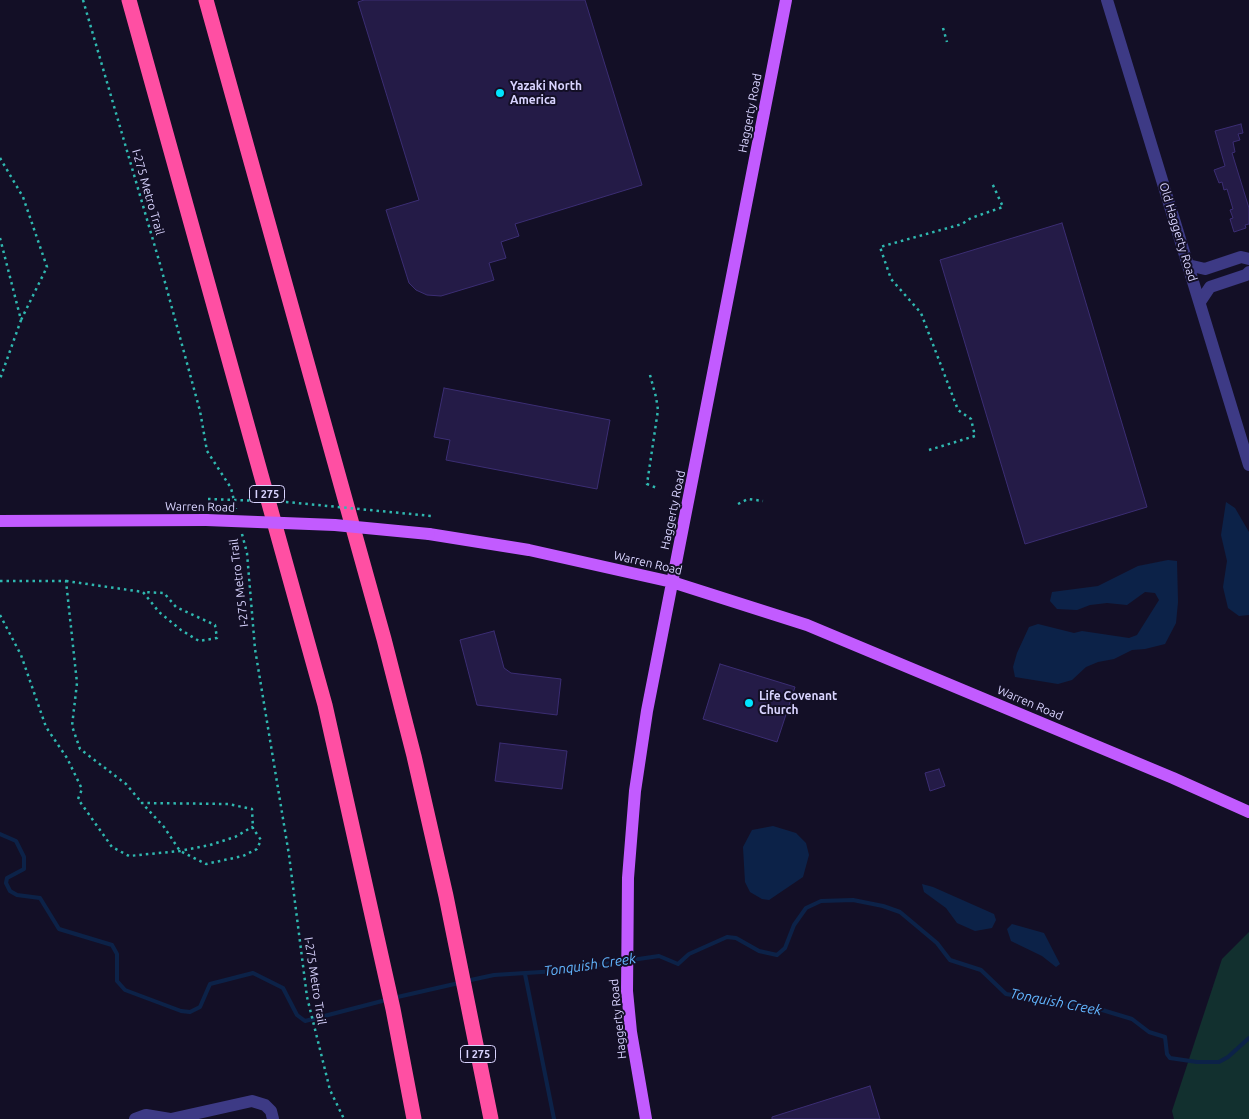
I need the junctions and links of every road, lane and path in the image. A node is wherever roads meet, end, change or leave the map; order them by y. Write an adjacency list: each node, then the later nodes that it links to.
1 (84, 0): 24 (path, I-275 Metro Trail)
2 (130, 0): 41 (highway, I 275)
3 (206, 0): 42 (highway, I 275)
4 (786, 0): 30 (main road, Haggerty Road)
5 (1107, 0): 12 (street, Old Haggerty Road)
6 (943, 28): 7 (path)
7 (947, 42)
8 (0, 158): 15 (path)
9 (992, 183): 18 (path)
10 (0, 238): 15 (path)
11 (1249, 259): 12 (street)
12 (1188, 265): 14 (street, Old Haggerty Road)
13 (1249, 272): 14 (street)
14 (1200, 302): 19 (street, Old Haggerty Road)
15 (20, 320): 17 (path)
16 (650, 375): 20 (path)
17 (0, 379)
18 (929, 450)
19 (1249, 465)
20 (657, 488)
21 (208, 499): 25 (path, bridge)
22 (763, 501): 23 (path)
23 (738, 504)
24 (238, 516)
25 (432, 516)
26 (0, 521): 30 (main road, Warren Road, bridge)
27 (240, 525): 40 (path, I-275 Metro Trail)
28 (0, 580): 29 (path)
29 (66, 581): 31 (path); 33 (path)
30 (672, 582): 34 (main road, Warren Road); 43 (main road, Haggerty Road)
31 (143, 592): 31 (path)
32 (0, 615): 36 (path)
33 (142, 803): 35 (path); 36 (path)
34 (1249, 812)
35 (253, 829): 36 (path); 36 (path)
36 (180, 851)
37 (134, 1119): 38 (street)
38 (171, 1119): 39 (street)
39 (273, 1119)
40 (344, 1119)
41 (414, 1119)
42 (491, 1119)
43 (646, 1119)

